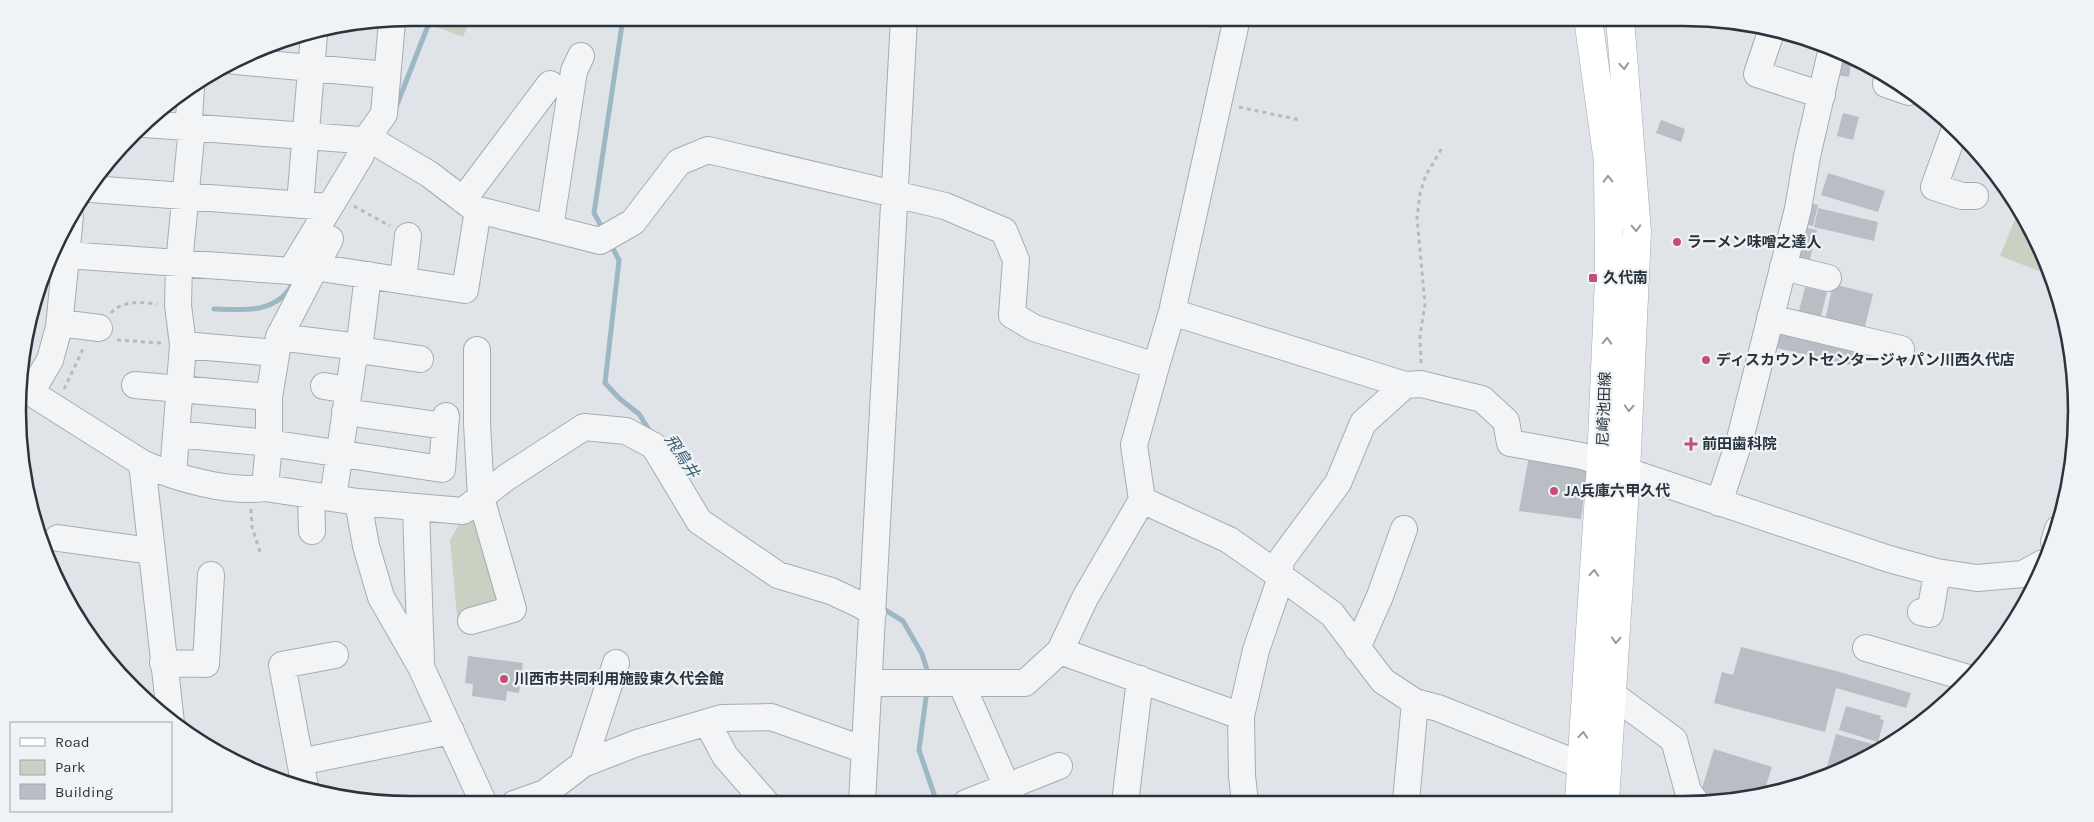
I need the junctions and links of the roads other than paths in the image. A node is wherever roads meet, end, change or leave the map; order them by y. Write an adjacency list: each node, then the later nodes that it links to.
1 (904, 26): 22 (street)
2 (1235, 26): 38 (street)
3 (1589, 26): 60 (main road, 尼崎池田線, one-way to 3)
4 (1621, 26): 60 (main road, 尼崎池田線, one-way to 60)
5 (391, 27): 12 (street)
6 (1770, 36): 14 (street)
7 (314, 38): 11 (street)
8 (580, 56): 28 (street)
9 (1830, 56): 14 (street)
10 (250, 62): 11 (street)
11 (312, 67): 12 (street); 18 (street)
12 (387, 75): 20 (street)
13 (550, 84): 26 (street)
14 (1822, 95): 34 (street)
15 (191, 96): 17 (street)
16 (154, 125): 17 (street)
17 (192, 127): 18 (street); 23 (street)
18 (306, 136): 20 (street); 25 (street)
19 (1952, 136): 24 (street)
20 (375, 144): 26 (street); 27 (street)
21 (97, 189): 23 (street)
22 (895, 194): 28 (street); 48 (street); 76 (street)
23 (185, 196): 25 (street); 32 (street)
24 (1975, 196)
25 (300, 204): 27 (street)
26 (470, 205): 28 (street); 37 (street)
27 (340, 206): 32 (street); 33 (street)
28 (550, 228)
29 (408, 236): 37 (street)
30 (59, 255): 32 (street)
31 (59, 257): 40 (street)
32 (179, 264): 42 (street)
33 (314, 267): 35 (street); 43 (street)
34 (1783, 267): 36 (street); 39 (street)
35 (368, 275): 37 (street); 45 (street)
36 (1828, 278)
37 (403, 280)
38 (1172, 312): 48 (street); 49 (street)
39 (1770, 318): 44 (street); 66 (street)
40 (60, 323): 41 (street); 51 (street)
41 (104, 334)
42 (183, 345): 43 (street); 53 (street)
43 (278, 345): 45 (street); 55 (street)
44 (1901, 349)
45 (359, 350): 47 (street); 54 (street)
46 (477, 350): 64 (street)
47 (420, 359)
48 (1156, 366): 65 (street)
49 (1413, 385): 60 (street); 75 (street)
50 (135, 386): 53 (street)
51 (27, 389)
52 (26, 390): 59 (street)
53 (179, 390): 55 (street); 56 (street)
54 (339, 396): 58 (street); 58 (street)
55 (270, 397): 57 (street)
56 (176, 434): 57 (street); 61 (street)
57 (269, 443): 58 (street); 62 (street)
58 (339, 454): 63 (street)
59 (142, 463): 61 (street); 71 (street)
60 (1614, 467): 66 (street); 90 (main road, 尼崎池田線, one-way to 90); 99 (main road, 尼崎池田線, one-way to 60)
61 (173, 474): 62 (street)
62 (257, 489): 63 (street)
63 (334, 498): 67 (street); 69 (street); 85 (street)
64 (481, 498): 67 (street); 76 (street); 78 (street)
65 (1142, 500): 75 (street); 81 (street)
66 (1719, 503): 73 (street)
67 (416, 508): 85 (street)
68 (1404, 529): 79 (street)
69 (312, 531)
70 (68, 537): 71 (street)
71 (151, 551): 83 (street)
72 (2034, 568): 73 (street)
73 (1937, 572): 77 (street)
74 (211, 575): 83 (street)
75 (1279, 575): 79 (street); 93 (street)
76 (873, 613): 88 (street)
77 (1929, 614)
78 (471, 621)
79 (1357, 648): 91 (street)
80 (1866, 648): 86 (street)
81 (1060, 651): 87 (street); 89 (street)
82 (335, 655): 97 (street)
83 (163, 663): 92 (street)
84 (616, 663): 98 (street)
85 (421, 668): 95 (street)
86 (1962, 676)
87 (1140, 679): 93 (street); 107 (street)
88 (869, 683): 89 (street); 96 (street)
89 (961, 683): 102 (street)
90 (1613, 695): 111 (main road, 尼崎池田線); 112 (street)
91 (1415, 702): 99 (street); 109 (street)
92 (169, 710)
93 (1241, 716): 108 (street)
94 (707, 722): 96 (street); 98 (street); 105 (street)
95 (450, 731): 97 (street); 103 (street)
96 (865, 750): 106 (street)
97 (300, 762): 101 (street)
98 (583, 764): 104 (street)
99 (1580, 765): 110 (main road, 尼崎池田線)
100 (1059, 766): 102 (street)
101 (304, 781)
102 (1010, 794)
103 (480, 796)
104 (537, 796)
105 (760, 796)
106 (862, 796)
107 (1126, 796)
108 (1245, 796)
109 (1407, 796)
110 (1579, 796)
111 (1605, 796)
112 (1691, 796)

